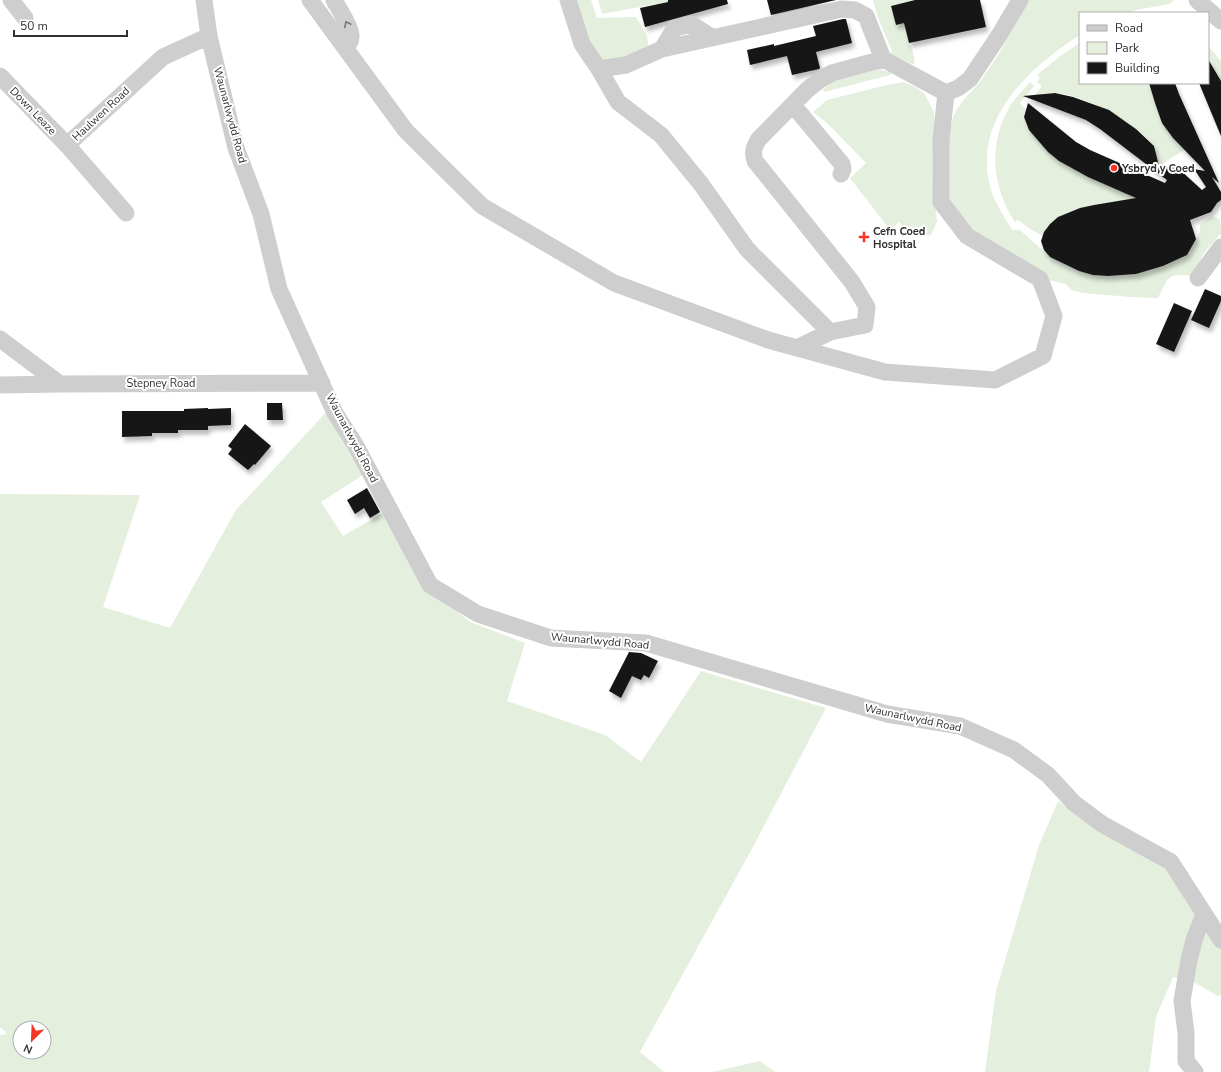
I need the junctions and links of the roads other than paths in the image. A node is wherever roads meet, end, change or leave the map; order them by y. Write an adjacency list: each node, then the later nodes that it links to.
1 (11, 0): 8 (street)
2 (204, 0): 10 (street, Waunarlwydd Road)
3 (310, 0): 11 (street)
4 (334, 0): 11 (street, one-way to 4)
5 (568, 0): 13 (street)
6 (1197, 0): 9 (street)
7 (1016, 2): 15 (street)
8 (25, 18)
9 (1221, 21)
10 (210, 36): 17 (street, Haulwen Road); 25 (street, Waunarlwydd Road)
11 (345, 48): 24 (street)
12 (883, 59): 13 (street); 15 (street); 16 (street)
13 (599, 69): 22 (street)
14 (0, 76): 17 (street, Down Leaze)
15 (946, 93): 24 (street)
16 (793, 105): 18 (street); 22 (street)
17 (67, 146): 19 (street, Haulwen Road)
18 (841, 174)
19 (126, 213)
20 (1221, 246): 21 (street)
21 (1198, 278)
22 (830, 332): 24 (street)
23 (0, 339): 26 (street)
24 (797, 348)
25 (322, 383): 26 (street, Stepney Road); 28 (street, Waunarlwydd Road)
26 (60, 384): 27 (street, Stepney Road)
27 (0, 386)
28 (1204, 915): 29 (street, Waunarlwydd Road); 30 (street)
29 (1221, 940)
30 (1195, 1072)

